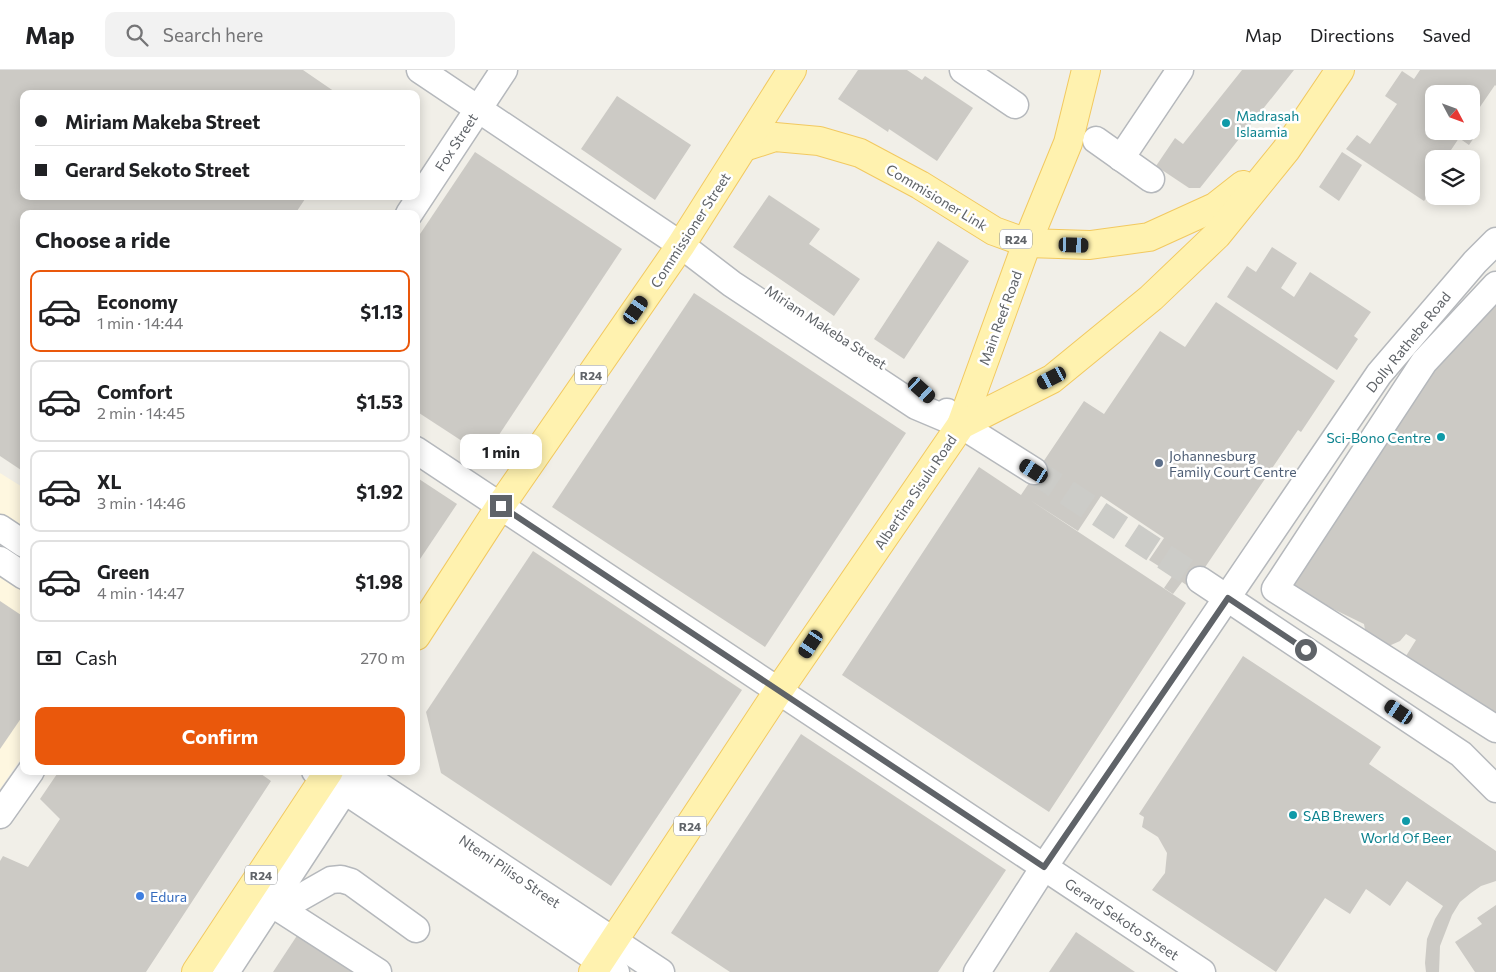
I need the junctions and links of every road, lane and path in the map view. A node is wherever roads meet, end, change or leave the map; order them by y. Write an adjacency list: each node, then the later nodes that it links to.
1 (420, 70): 9 (street, Miriam Makeba Street)
2 (504, 70): 9 (street, Fox Street)
3 (792, 70): 11 (main road, Commissioner Street)
4 (963, 70): 8 (street)
5 (1086, 70): 17 (main road, Main Reef Road)
6 (1180, 70): 13 (street)
7 (1340, 70): 12 (main road, Albertina Sisulu Road / R24)
8 (1015, 105)
9 (478, 108): 15 (street, Fox Street); 18 (street, Miriam Makeba Street)
10 (1096, 140): 13 (street)
11 (744, 146): 17 (main road, Commisioner Link / R24); 18 (main road, Commissioner Street / R24)
12 (1286, 150): 17 (main road, Commisioner Link / R24); 20 (main road, Albertina Sisulu Road / R24)
13 (1121, 158): 14 (street)
14 (1151, 179)
15 (420, 197)
16 (1496, 242): 29 (street, Dolly Rathebe Road)
17 (1027, 244): 20 (main road, Main Reef Road)
18 (681, 246): 20 (street, Miriam Makeba Street); 23 (main road, Commissioner Street / R24)
19 (1496, 285): 32 (street)
20 (961, 425): 22 (street, Miriam Makeba Street); 31 (main road, Albertina Sisulu Road / R24)
21 (420, 453): 23 (street, Gerard Sekoto Street)
22 (1034, 471)
23 (501, 506): 30 (main road, Commissioner Street / R24); 31 (street, Gerard Sekoto Street)
24 (0, 528): 25 (street)
25 (20, 541)
26 (0, 560): 27 (street)
27 (20, 573)
28 (1200, 580): 29 (street)
29 (1228, 598): 33 (street); 39 (street, Dolly Rathebe Road)
30 (420, 630)
31 (779, 690): 39 (street, Gerard Sekoto Street); 42 (main road, Albertina Sisulu Road / R24)
32 (1496, 729)
33 (1461, 754): 34 (street); 37 (street)
34 (1496, 762)
35 (28, 775): 38 (street)
36 (338, 776): 40 (street); 42 (street, Ntemi Piliso Street); 43 (main road, R24)
37 (1496, 789)
38 (0, 816)
39 (1044, 867): 47 (street, Dolly Rathebe Road); 48 (street, Gerard Sekoto Street)
40 (276, 906): 41 (street); 44 (street); 45 (street)
41 (416, 929)
42 (606, 961): 46 (street, Ntemi Piliso Street)
43 (196, 972)
44 (226, 972)
45 (378, 972)
46 (661, 972)
47 (977, 972)
48 (1202, 972)

